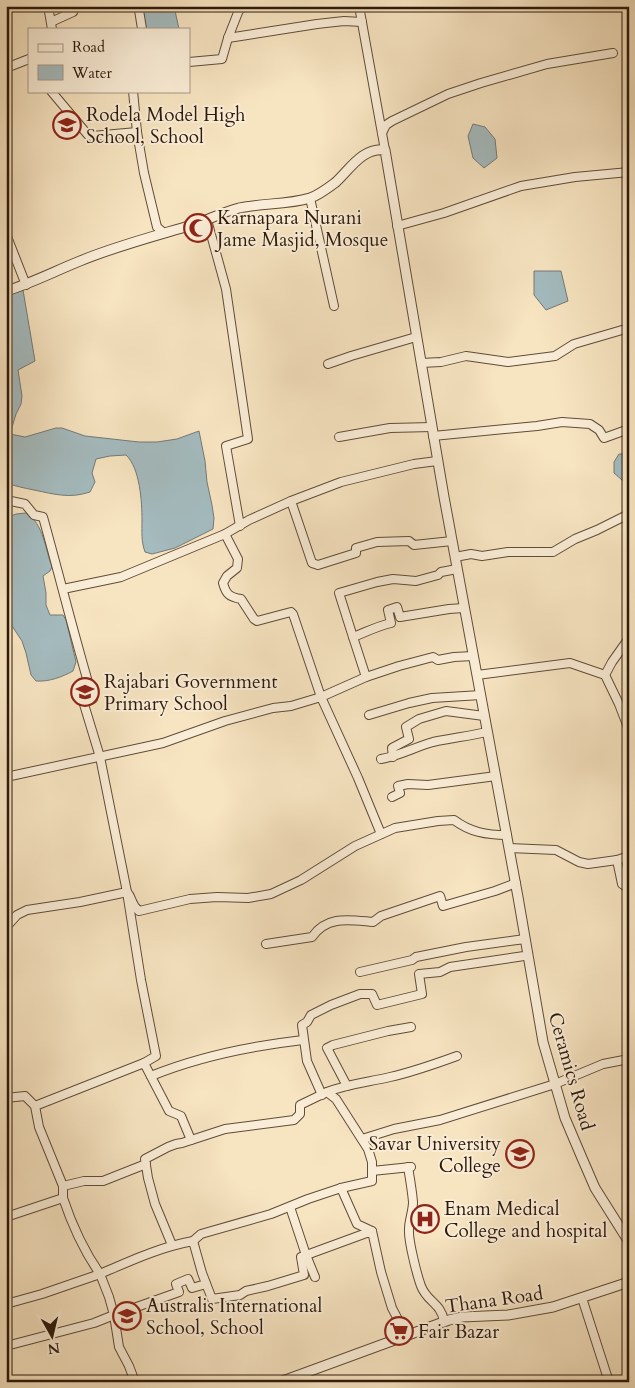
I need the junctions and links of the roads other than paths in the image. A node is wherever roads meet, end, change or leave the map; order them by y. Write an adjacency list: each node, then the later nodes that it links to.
1 (48, 6): 7 (street)
2 (72, 6): 7 (street)
3 (140, 6): 8 (street)
4 (246, 6): 9 (street)
5 (359, 6): 6 (street)
6 (362, 22): 9 (street); 17 (street)
7 (51, 25)
8 (142, 28)
9 (228, 38): 12 (street)
10 (613, 53): 17 (street)
11 (28, 59): 13 (street)
12 (190, 62)
13 (6, 68)
14 (52, 92): 16 (street)
15 (133, 92): 16 (street)
16 (136, 132): 23 (street)
17 (382, 133): 18 (street)
18 (385, 150): 20 (street); 22 (street, Ceramics Road)
19 (629, 172): 22 (street)
20 (310, 198): 21 (street); 27 (street)
21 (207, 220): 23 (street); 40 (street)
22 (398, 226): 29 (street, Ceramics Road)
23 (164, 233): 25 (street)
24 (6, 234): 25 (street)
25 (26, 285): 26 (street)
26 (6, 291)
27 (334, 306)
28 (629, 328): 30 (street)
29 (416, 337): 30 (street, Ceramics Road); 31 (street)
30 (421, 363): 32 (street, Ceramics Road)
31 (328, 364)
32 (432, 426): 34 (street, Ceramics Road); 35 (street)
33 (629, 429): 34 (street)
34 (433, 436): 36 (street, Ceramics Road)
35 (339, 437)
36 (438, 461): 38 (street); 42 (street, Ceramics Road)
37 (6, 500): 45 (street)
38 (291, 501): 40 (street); 42 (street)
39 (629, 514): 43 (street)
40 (240, 526): 41 (street)
41 (225, 534): 45 (street); 54 (street)
42 (452, 541): 43 (street, Ceramics Road)
43 (455, 557): 44 (street, Ceramics Road)
44 (457, 569): 46 (street, Ceramics Road); 47 (street)
45 (63, 589): 59 (street)
46 (464, 608): 47 (street); 49 (street, Ceramics Road)
47 (353, 637): 52 (street)
48 (629, 638): 51 (street)
49 (473, 656): 50 (street, Ceramics Road); 52 (street)
50 (477, 675): 51 (street); 53 (street, Ceramics Road)
51 (605, 675): 57 (street)
52 (366, 677): 54 (street)
53 (480, 695): 55 (street); 56 (street, Ceramics Road)
54 (321, 697): 59 (street); 65 (street)
55 (369, 715)
56 (484, 716): 58 (street, Ceramics Road); 60 (street)
57 (629, 730)
58 (488, 732): 60 (street); 63 (street, Ceramics Road)
59 (100, 757): 62 (street); 72 (street)
60 (393, 757): 61 (street)
61 (381, 759)
62 (6, 776)
63 (496, 776): 64 (street); 66 (street, Ceramics Road)
64 (392, 796)
65 (380, 834): 66 (street); 72 (street)
66 (507, 835): 67 (street, Ceramics Road)
67 (509, 848): 69 (street); 70 (street, Ceramics Road)
68 (629, 856): 69 (street)
69 (617, 860): 71 (street)
70 (516, 883): 74 (street, Ceramics Road); 75 (street)
71 (629, 889)
72 (127, 892): 73 (street); 82 (street)
73 (6, 924)
74 (525, 939): 76 (street, Ceramics Road); 77 (street)
75 (266, 944)
76 (528, 954): 79 (street); 84 (street, Ceramics Road)
77 (360, 972)
78 (411, 1027): 85 (street)
79 (304, 1040): 83 (street); 86 (street)
80 (456, 1056): 85 (street)
81 (629, 1059): 84 (street)
82 (144, 1063): 83 (street); 88 (street)
83 (151, 1076): 90 (street)
84 (554, 1084): 89 (street); 100 (street, Ceramics Road)
85 (347, 1086): 86 (street)
86 (324, 1094): 89 (street); 90 (street)
87 (6, 1098): 88 (street)
88 (35, 1106): 93 (street)
89 (362, 1139): 92 (street)
90 (191, 1140): 91 (street)
91 (146, 1164): 93 (street); 101 (street)
92 (372, 1171): 94 (street); 110 (street)
93 (63, 1186): 95 (street)
94 (341, 1188): 98 (street); 99 (street)
95 (63, 1198): 97 (street); 103 (street)
96 (290, 1207): 102 (street)
97 (6, 1217)
98 (372, 1231): 102 (street); 111 (street)
99 (193, 1241): 101 (street); 106 (street)
100 (629, 1242)
101 (172, 1245): 103 (street)
102 (306, 1255): 104 (street); 106 (street)
103 (100, 1274): 108 (street); 109 (street)
104 (315, 1277)
105 (629, 1282): 107 (street, Thana Road)
106 (206, 1284): 109 (street)
107 (582, 1298): 110 (street, Thana Road); 115 (street)
108 (6, 1304)
109 (114, 1315): 112 (street); 113 (street)
110 (444, 1321): 111 (street, Thana Road)
111 (406, 1335): 114 (street, Thana Road)
112 (6, 1346)
113 (135, 1382)
114 (280, 1382)
115 (609, 1382)

